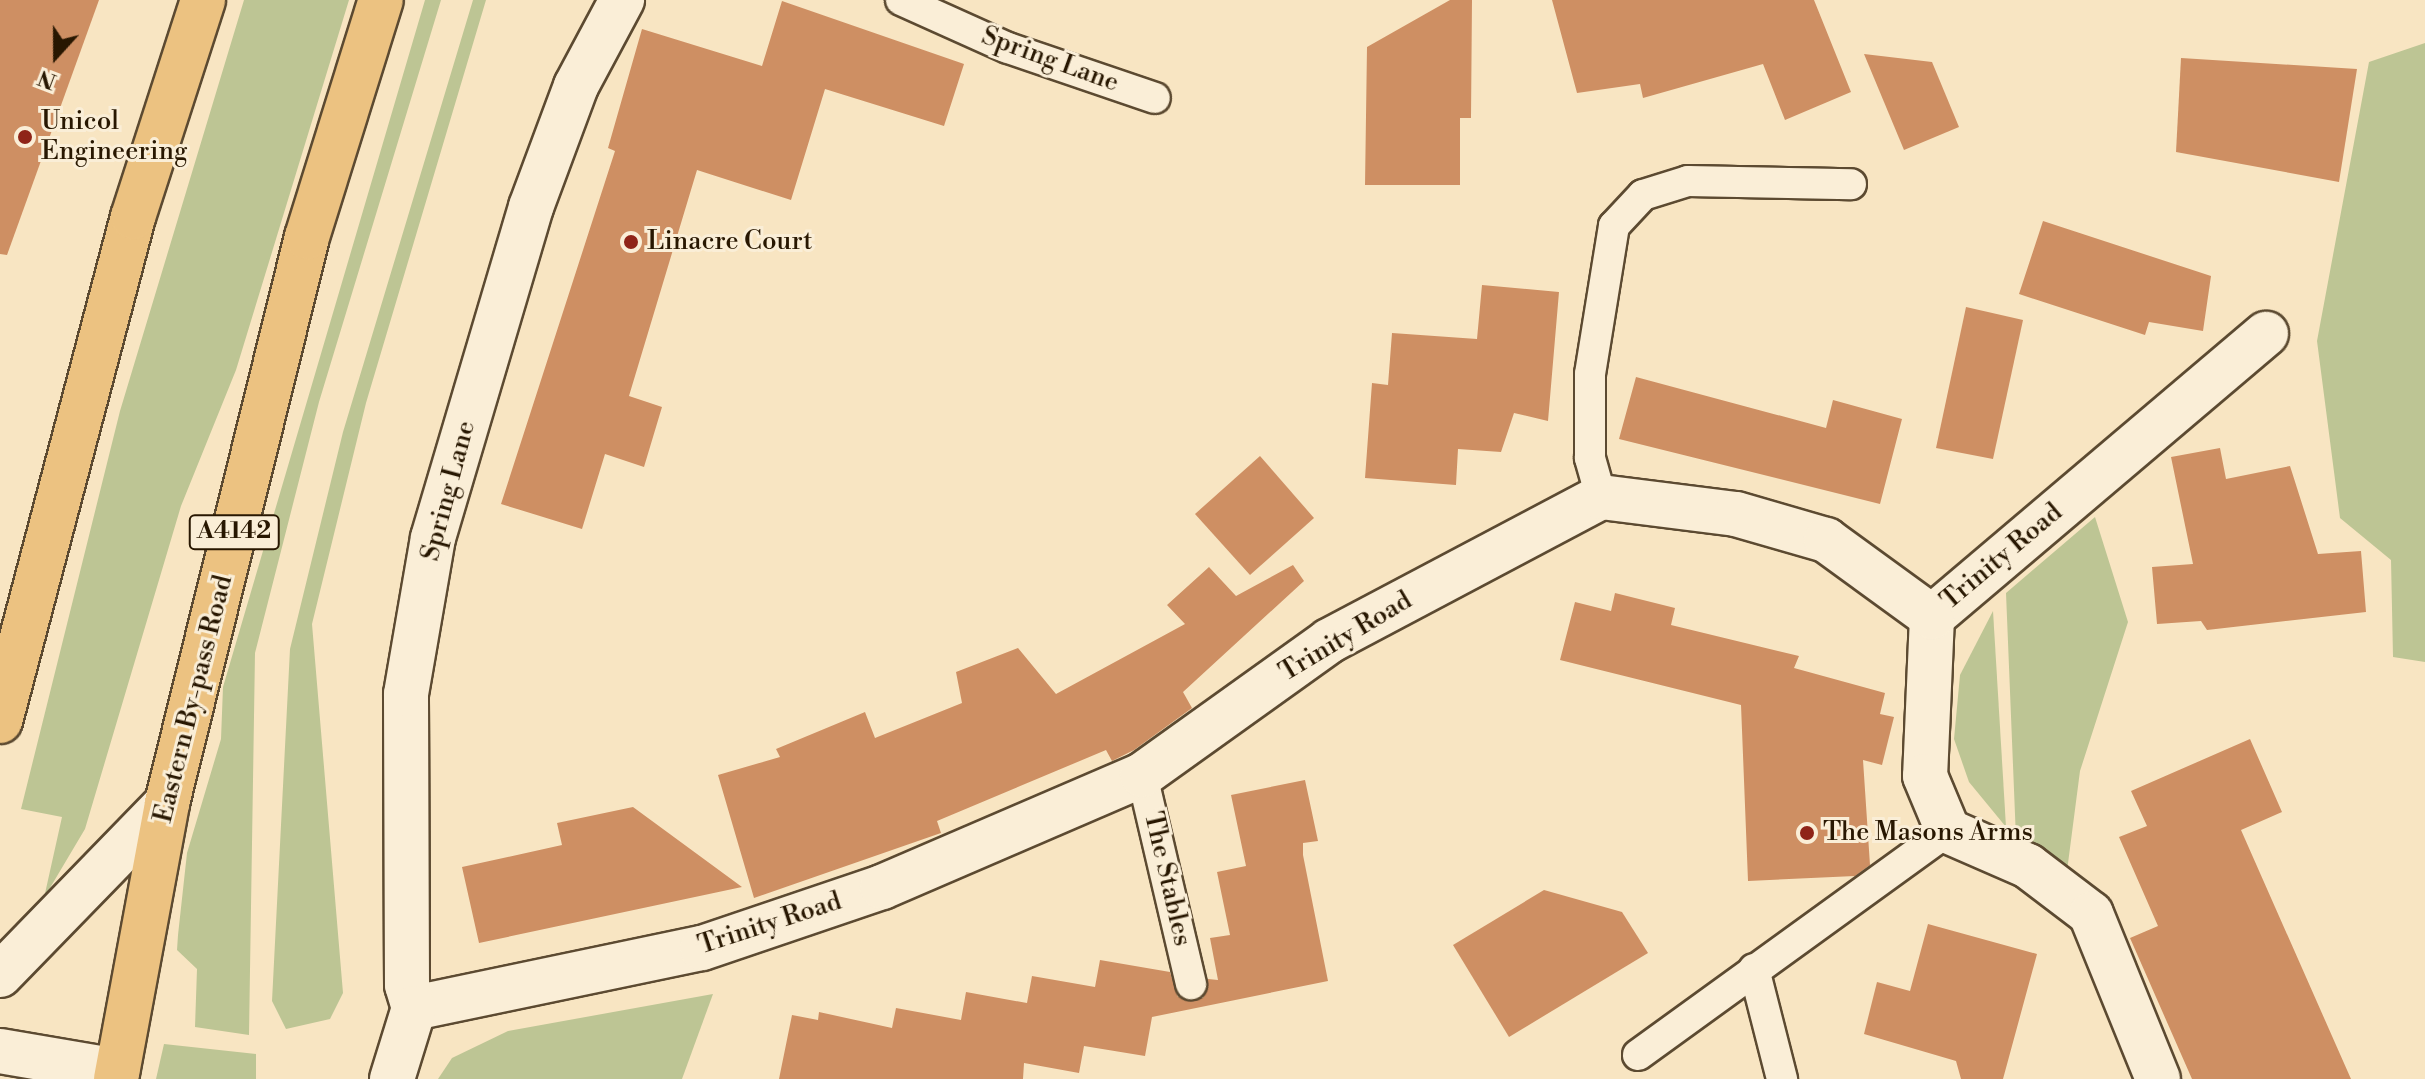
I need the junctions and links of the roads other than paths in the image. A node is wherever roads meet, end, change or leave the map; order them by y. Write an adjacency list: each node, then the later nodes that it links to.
1 (203, 0): 10 (highway)
2 (381, 0): 12 (highway, Eastern By-pass Road / A4142)
3 (622, 0): 17 (street, Spring Lane)
4 (901, 0): 5 (lane, Spring Lane)
5 (1155, 98)
6 (1851, 184): 8 (lane)
7 (2266, 334): 9 (street, Trinity Road)
8 (1601, 497): 9 (street, Trinity Road); 11 (street, Trinity Road)
9 (1932, 617): 13 (street)
10 (0, 721)
11 (1142, 775): 16 (lane, The Stables); 17 (street, Trinity Road)
12 (167, 803): 15 (street); 20 (highway, Eastern By-pass Road / A4142)
13 (1948, 831): 14 (lane); 23 (street)
14 (1754, 969): 19 (lane); 22 (lane)
15 (0, 975)
16 (1191, 984)
17 (414, 1008): 21 (street)
18 (0, 1051): 20 (street)
19 (1638, 1055)
20 (116, 1075)
21 (392, 1079)
22 (1782, 1079)
23 (2158, 1079)

